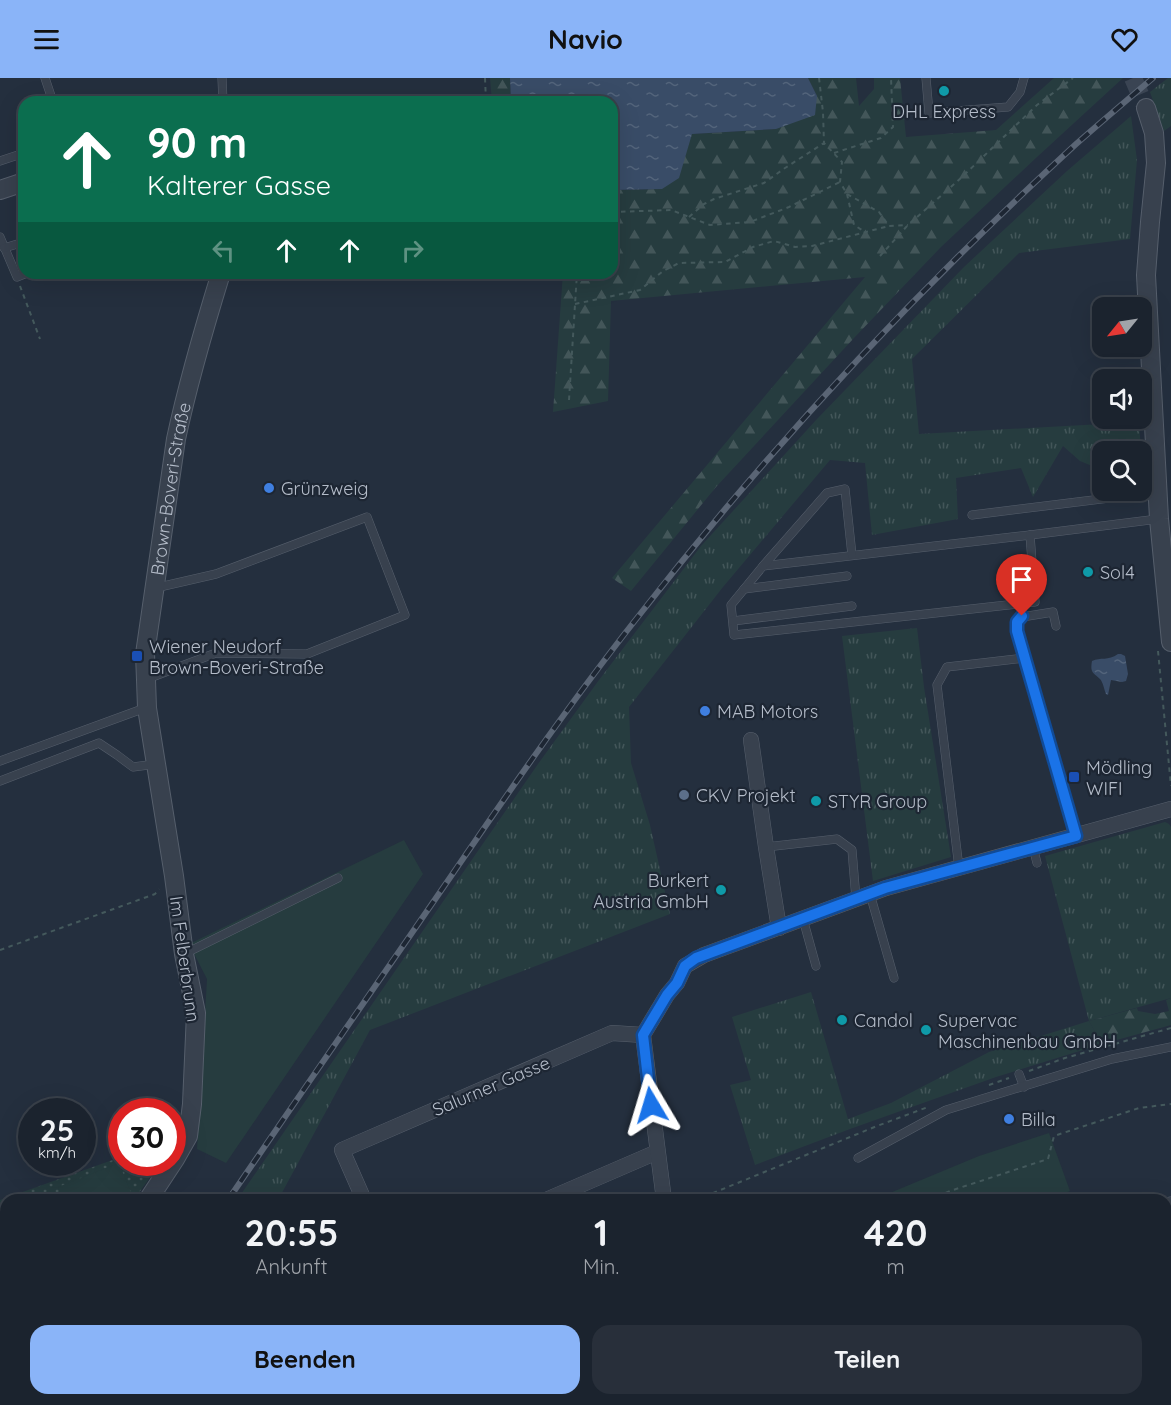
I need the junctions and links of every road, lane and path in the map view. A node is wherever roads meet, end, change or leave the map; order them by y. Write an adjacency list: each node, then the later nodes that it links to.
1 (45, 78): 9 (lane)
2 (222, 78): 10 (lane)
3 (485, 78): 11 (path)
4 (819, 78): 13 (path)
5 (891, 78): 14 (path)
6 (926, 78): 7 (lane)
7 (1024, 78)
8 (1073, 78): 23 (path)
9 (51, 96)
10 (223, 96)
11 (486, 96)
12 (1146, 108): 36 (street)
13 (824, 143): 14 (path); 22 (path)
14 (834, 153): 17 (path)
15 (18, 155): 16 (lane)
16 (0, 161)
17 (840, 182): 20 (path); 22 (path)
18 (18, 184): 19 (street)
19 (0, 190)
20 (847, 194): 24 (path); 25 (path)
21 (618, 212): 22 (path)
22 (689, 217)
23 (908, 225): 24 (path); 29 (path)
24 (889, 226): 25 (path)
25 (865, 232): 33 (path)
26 (0, 237): 28 (lane)
27 (18, 244): 28 (lane)
28 (4, 248): 30 (lane)
29 (880, 256)
30 (17, 277): 34 (path)
31 (219, 279): 43 (street, Brown-Boveri-Straße)
32 (577, 279): 33 (path)
33 (575, 304): 35 (path)
34 (40, 339)
35 (569, 400)
36 (1158, 492): 37 (lane); 38 (street)
37 (972, 515)
38 (1159, 519): 39 (lane); 48 (street)
39 (1030, 535): 40 (lane); 46 (lane)
40 (852, 555): 41 (lane); 41 (lane)
41 (763, 566): 44 (lane)
42 (847, 576): 44 (lane)
43 (154, 588): 50 (street, Brown-Boveri-Straße); 50 (lane)
44 (744, 589): 46 (lane)
45 (852, 606): 46 (lane)
46 (733, 621)
47 (1056, 626): 49 (lane)
48 (1171, 642)
49 (1025, 658): 59 (lane); 61 (lane)
50 (146, 680): 51 (street, Brown-Boveri-Straße)
51 (147, 708): 54 (lane); 55 (street, Im Felberbrunn)
52 (752, 740): 60 (street)
53 (1171, 742): 57 (path)
54 (0, 761)
55 (156, 764): 56 (lane); 62 (street, Im Felberbrunn)
56 (0, 781)
57 (1171, 786)
58 (1171, 809): 59 (street)
59 (1076, 836): 61 (street)
60 (766, 847): 64 (lane); 66 (street)
61 (959, 868): 64 (street)
62 (174, 876): 67 (path); 68 (street, Im Felberbrunn)
63 (338, 878): 68 (lane)
64 (863, 897): 65 (street); 70 (lane)
65 (803, 919): 66 (street); 69 (lane)
66 (778, 928): 71 (street)
67 (0, 950)
68 (184, 954): 78 (street, Im Felberbrunn)
69 (816, 966)
70 (894, 978)
71 (643, 1035): 76 (street); 79 (street, Salurner Gasse)
72 (1171, 1047): 74 (lane)
73 (1019, 1074): 74 (lane)
74 (1024, 1087): 77 (lane)
75 (1171, 1104): 82 (path)
76 (657, 1152): 80 (street); 81 (street)
77 (858, 1158)
78 (151, 1194)
79 (361, 1194)
80 (560, 1194)
81 (663, 1194)
82 (943, 1194)

